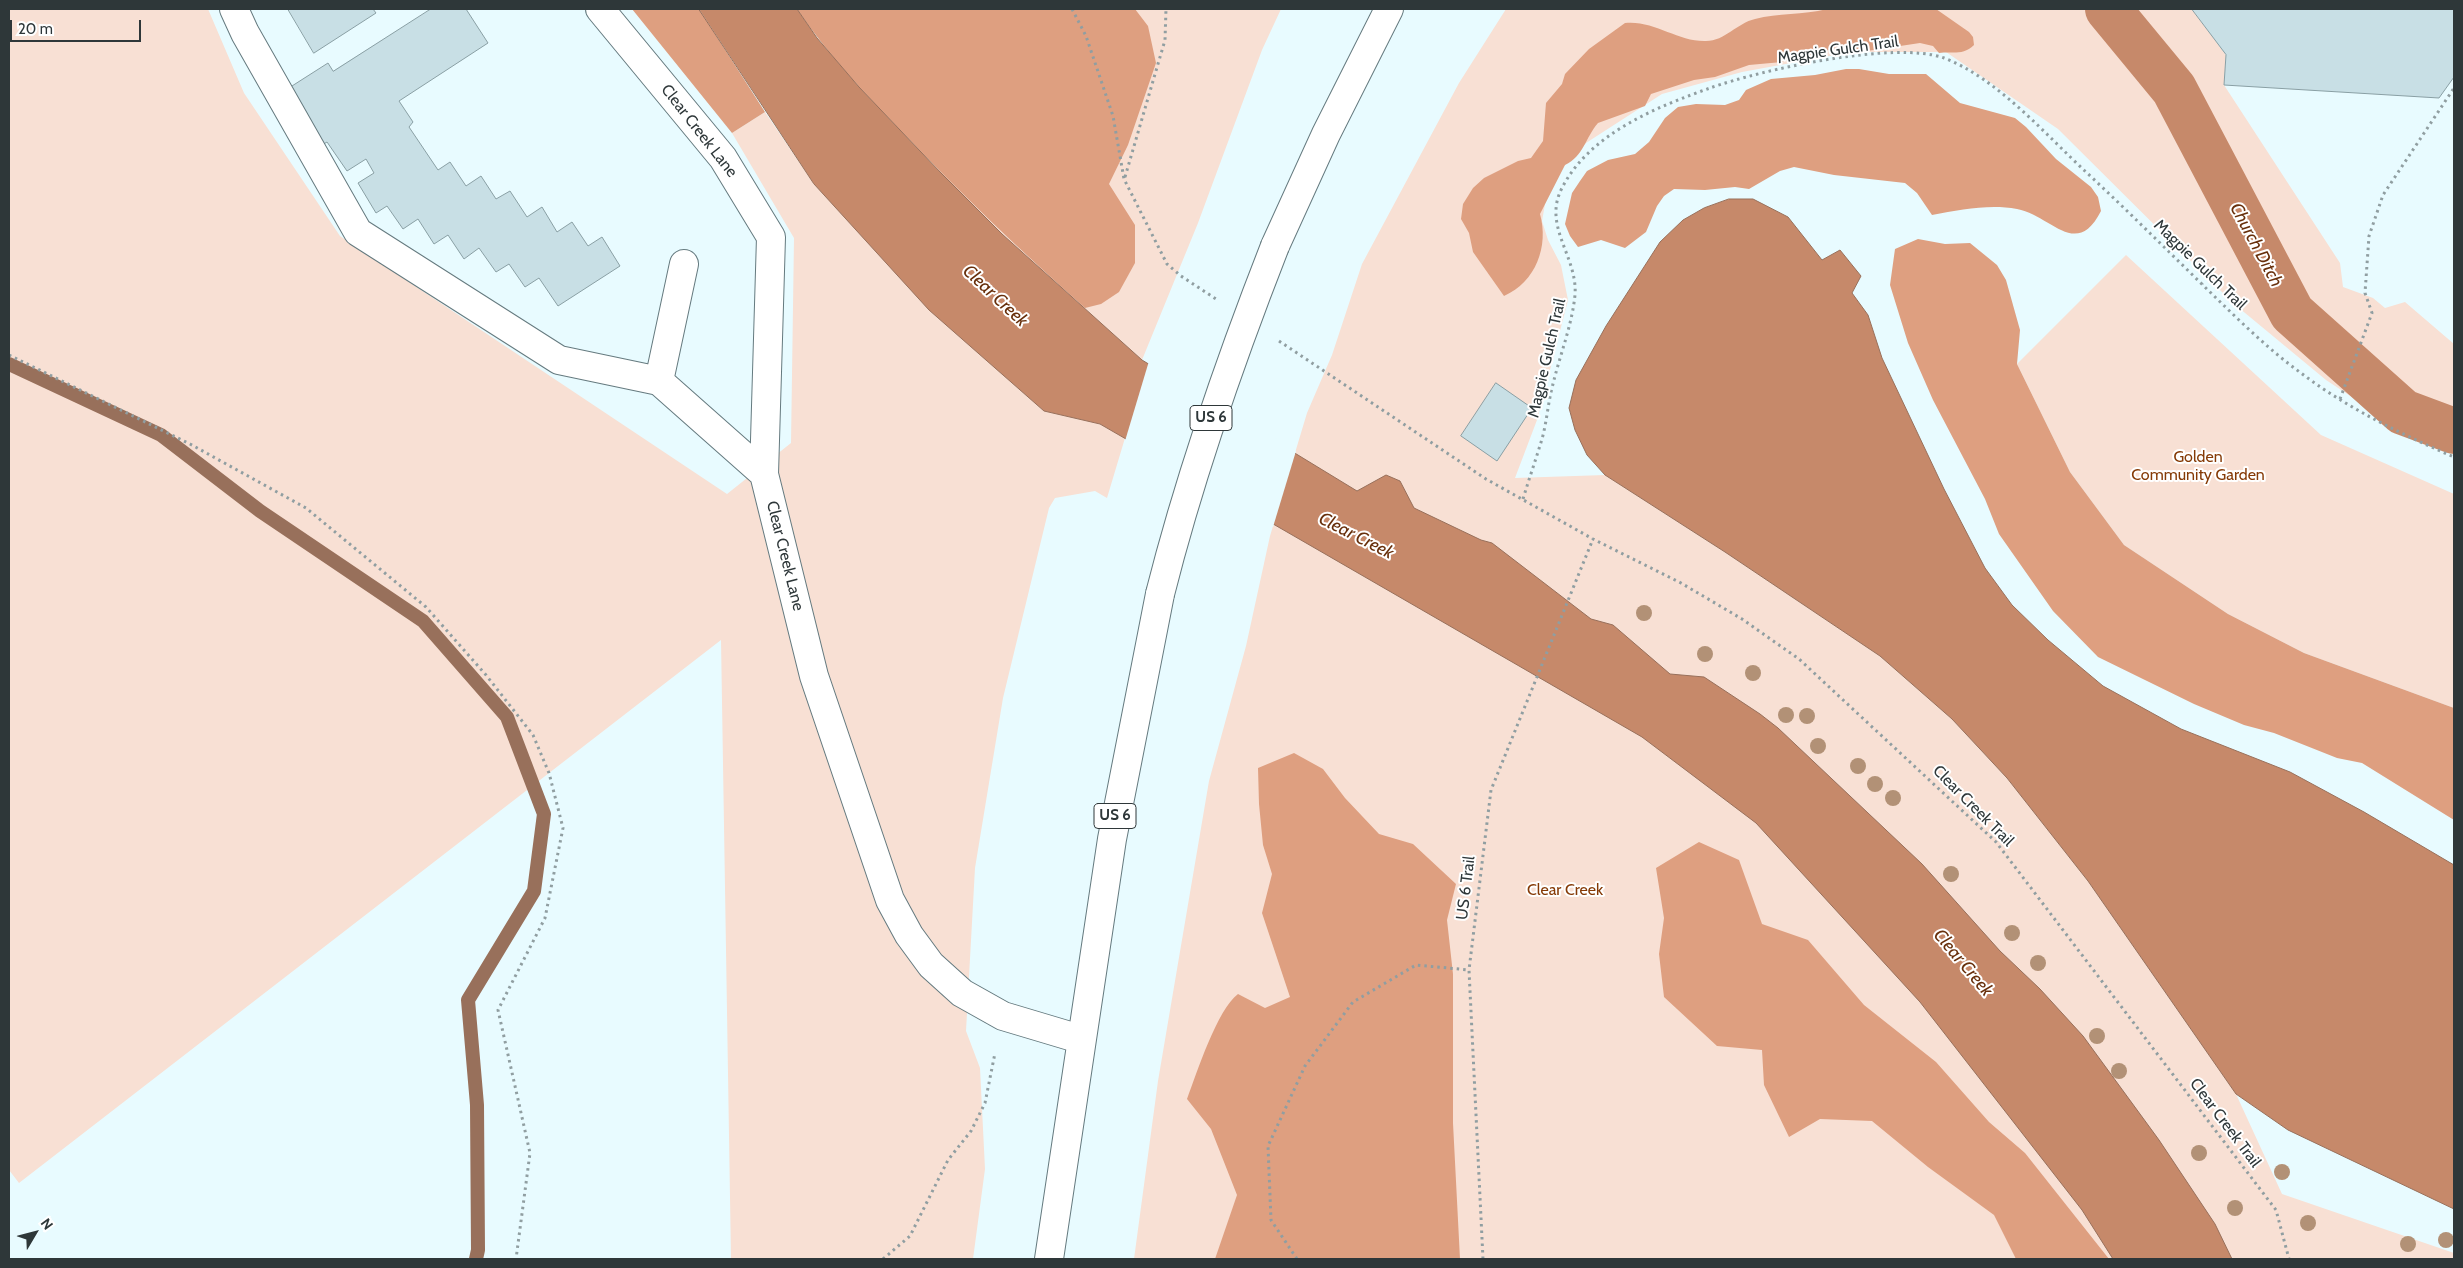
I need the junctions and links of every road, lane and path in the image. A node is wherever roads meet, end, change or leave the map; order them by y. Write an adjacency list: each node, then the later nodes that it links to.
1 (234, 9): 9 (main road)
2 (600, 9): 12 (main road, Clear Creek Lane)
3 (1166, 9): 6 (path)
4 (1390, 9): 17 (main road, US 6, bridge)
5 (2454, 88): 10 (path)
6 (1124, 178)
7 (684, 264): 9 (main road)
8 (9, 355): 18 (path)
9 (659, 381): 12 (main road)
10 (2340, 399): 11 (path, Magpie Gulch Trail); 13 (path, Magpie Gulch Trail)
11 (2454, 457)
12 (764, 474): 16 (main road, Clear Creek Lane)
13 (1523, 499)
14 (1593, 539): 15 (path, US 6 Trail); 23 (path, Clear Creek Trail)
15 (1469, 970): 21 (path); 22 (path, US 6 Trail)
16 (1003, 1016): 17 (main road, Clear Creek Lane); 19 (path)
17 (1080, 1039): 20 (main road, US 6)
18 (516, 1259)
19 (883, 1259)
20 (1049, 1259)
21 (1297, 1259)
22 (1483, 1259)
23 (2289, 1259)

